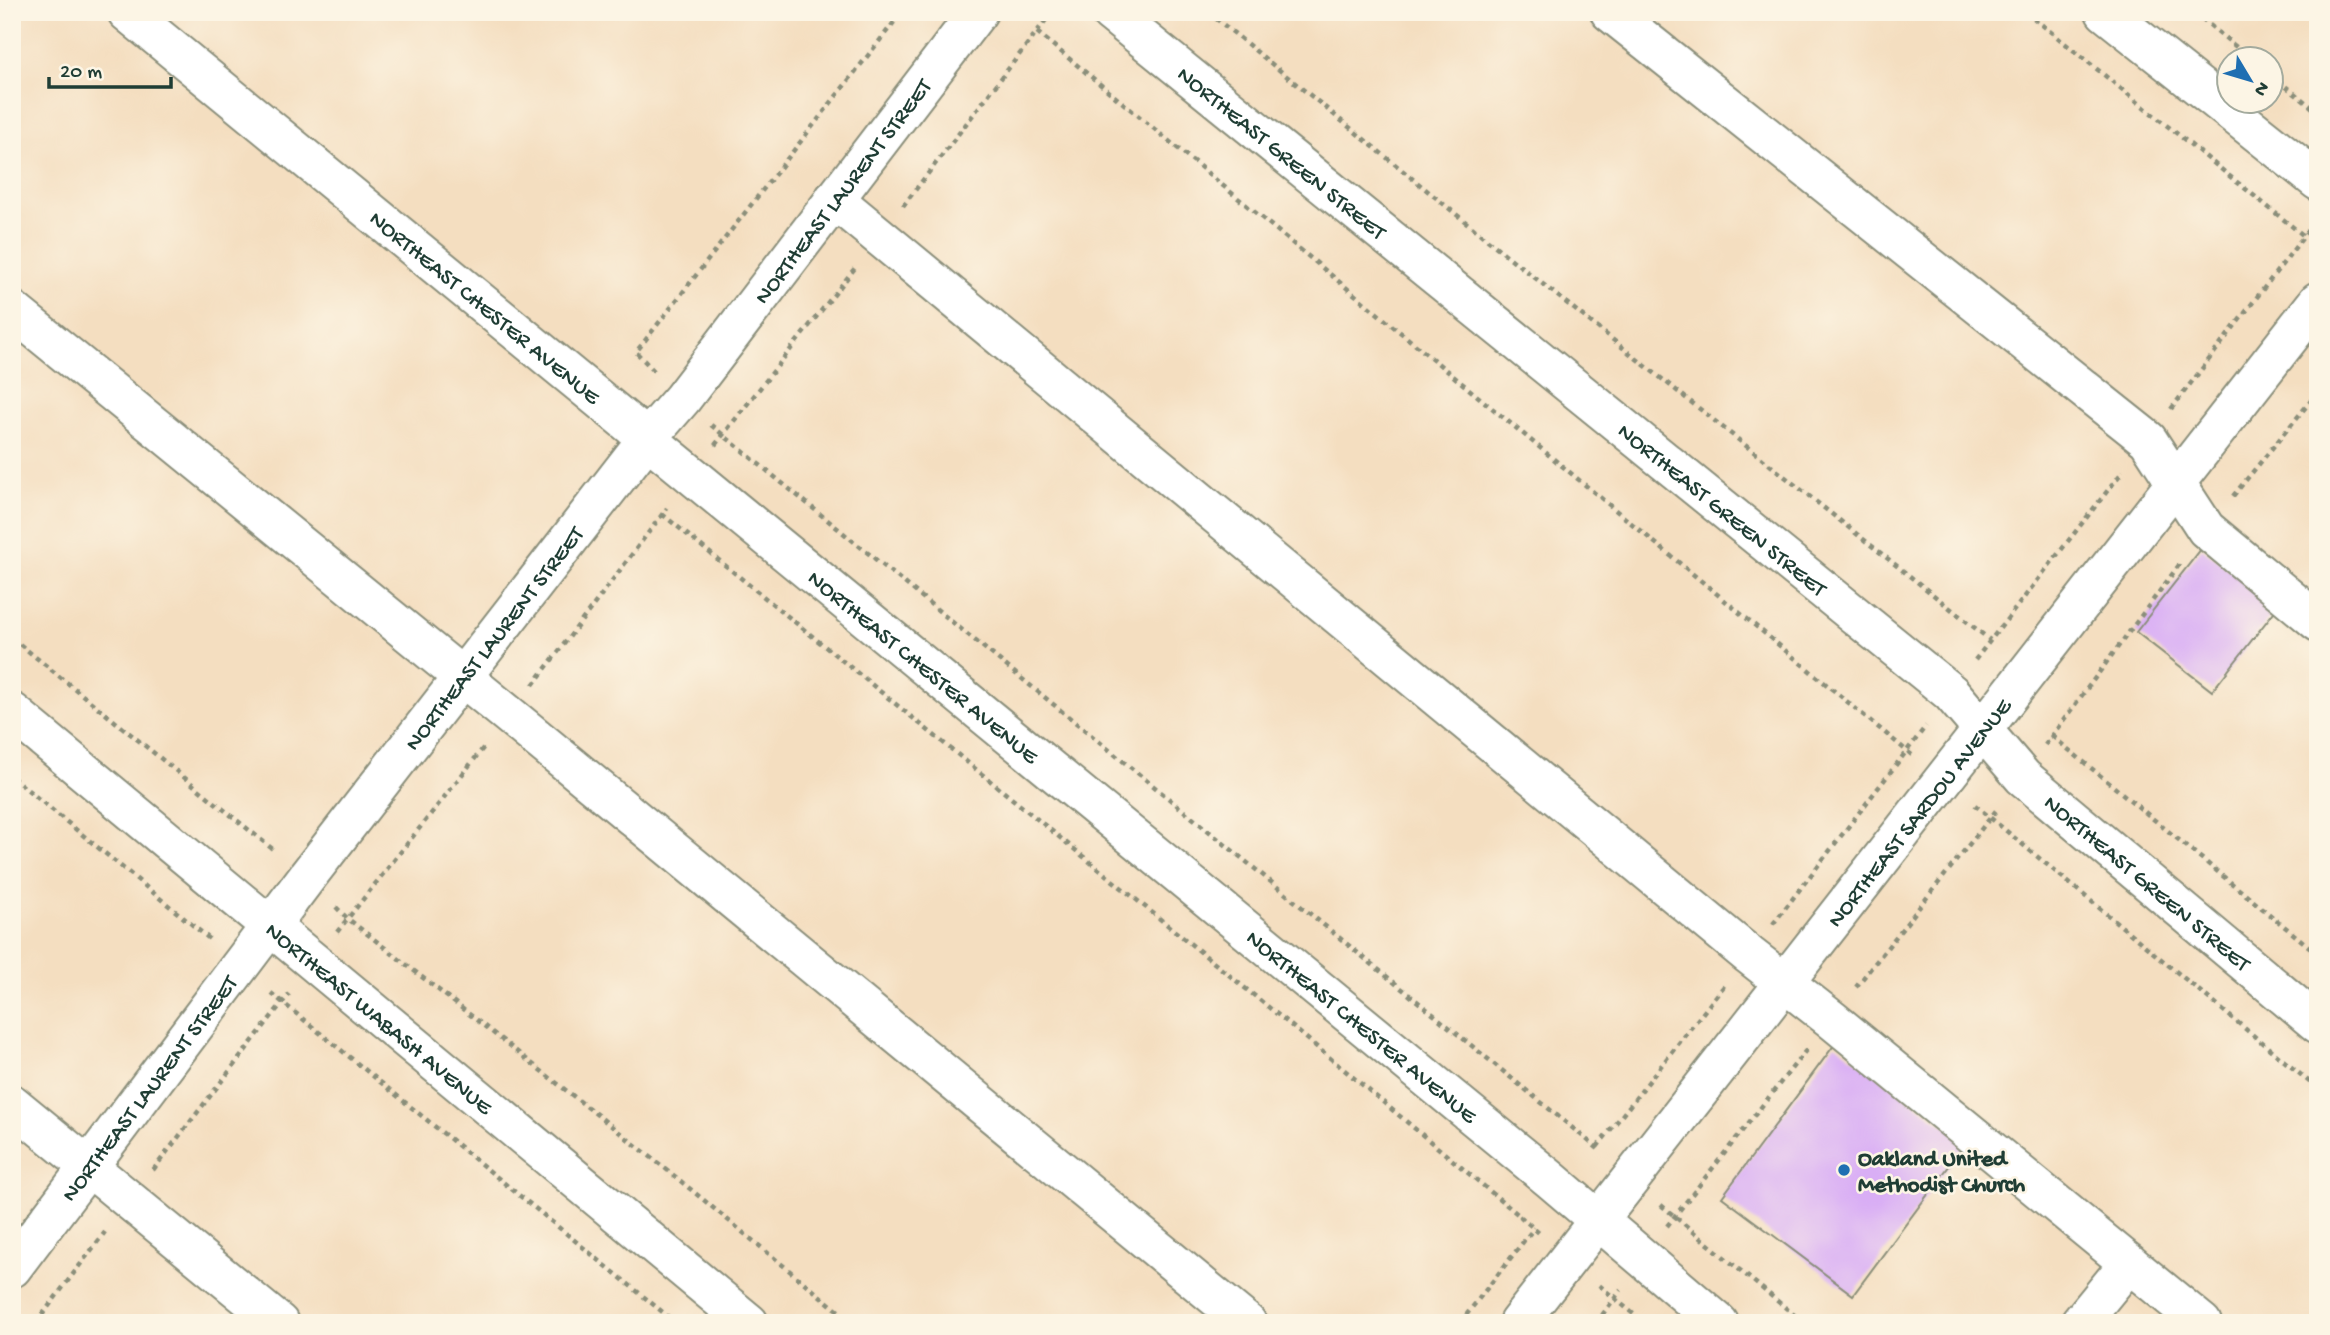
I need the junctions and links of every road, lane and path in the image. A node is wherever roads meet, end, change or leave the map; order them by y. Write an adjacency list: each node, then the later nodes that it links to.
1 (127, 12): 24 (street, NORTHEAST CHESTER AVENUE)
2 (902, 12): 22 (path)
3 (978, 12): 16 (street, NORTHEAST LAURENT STREET)
4 (1052, 12): 11 (path)
5 (1110, 12): 35 (street, NORTHEAST GREEN STREET)
6 (1208, 12): 31 (path)
7 (1610, 12): 26 (street)
8 (2026, 12): 18 (path)
9 (2105, 12): 15 (street)
10 (2194, 12): 12 (path)
11 (1037, 32): 17 (path); 39 (path)
12 (2235, 46)
13 (2284, 85): 14 (path)
14 (2318, 113)
15 (2318, 181)
16 (834, 199): 17 (street); 22 (street, NORTHEAST LAURENT STREET)
17 (880, 236): 23 (path); 47 (street)
18 (2304, 236)
19 (2318, 301): 26 (street, NORTHEAST SARDOU AVENUE)
20 (12, 310): 32 (street)
21 (2318, 392): 28 (path)
22 (681, 400): 23 (path); 24 (street, NORTHEAST LAURENT STREET)
23 (723, 435): 25 (path); 54 (path)
24 (647, 439): 25 (street, NORTHEAST CHESTER AVENUE); 32 (street, NORTHEAST LAURENT STREET)
25 (693, 475): 27 (path); 58 (street, NORTHEAST CHESTER AVENUE)
26 (2177, 482): 28 (street); 35 (street, NORTHEAST SARDOU AVENUE)
27 (662, 514): 34 (path); 57 (path)
28 (2206, 529): 29 (street); 36 (path)
29 (2318, 622)
30 (12, 638): 41 (path)
31 (1990, 640)
32 (461, 677): 34 (street); 41 (street, NORTHEAST LAURENT STREET)
33 (12, 712): 43 (street, NORTHEAST WABASH AVENUE)
34 (509, 715): 42 (path); 68 (street)
35 (1982, 732): 38 (street, NORTHEAST GREEN STREET); 39 (street, NORTHEAST SARDOU AVENUE)
36 (2052, 736): 38 (path); 44 (path)
37 (12, 777): 46 (path)
38 (2023, 777): 40 (path); 50 (street, NORTHEAST GREEN STREET)
39 (1944, 779): 40 (path); 47 (street, NORTHEAST SARDOU AVENUE)
40 (1990, 818): 49 (path); 51 (path)
41 (307, 877): 42 (path); 43 (street, NORTHEAST LAURENT STREET)
42 (347, 918): 45 (path); 67 (path)
43 (269, 926): 45 (street, NORTHEAST WABASH AVENUE); 46 (street, NORTHEAST LAURENT STREET)
44 (2318, 954)
45 (313, 962): 48 (path); 66 (street, NORTHEAST WABASH AVENUE)
46 (239, 966): 48 (path); 53 (street, NORTHEAST LAURENT STREET)
47 (1786, 982): 49 (street); 54 (street, NORTHEAST SARDOU AVENUE)
48 (282, 1002): 55 (path); 65 (path)
49 (1831, 1019): 56 (path); 61 (street)
50 (2318, 1024)
51 (2318, 1089)
52 (12, 1104): 53 (street)
53 (89, 1167): 55 (street); 62 (street, NORTHEAST LAURENT STREET)
54 (1631, 1180): 56 (path); 58 (street, NORTHEAST SARDOU AVENUE)
55 (130, 1200): 63 (path); 64 (street)
56 (1675, 1216): 60 (path); 73 (path)
57 (1521, 1217)
58 (1598, 1221): 60 (street, NORTHEAST CHESTER AVENUE); 70 (street, NORTHEAST SARDOU AVENUE)
59 (1534, 1228): 69 (path)
60 (1643, 1259): 71 (path); 72 (street, NORTHEAST CHESTER AVENUE)
61 (2129, 1263): 74 (street); 75 (street)
62 (12, 1268)
63 (36, 1323)
64 (279, 1323)
65 (676, 1323)
66 (749, 1323)
67 (853, 1323)
68 (1247, 1323)
69 (1460, 1323)
70 (1518, 1323)
71 (1596, 1323)
72 (1719, 1323)
73 (1804, 1323)
74 (2080, 1323)
75 (2202, 1323)

